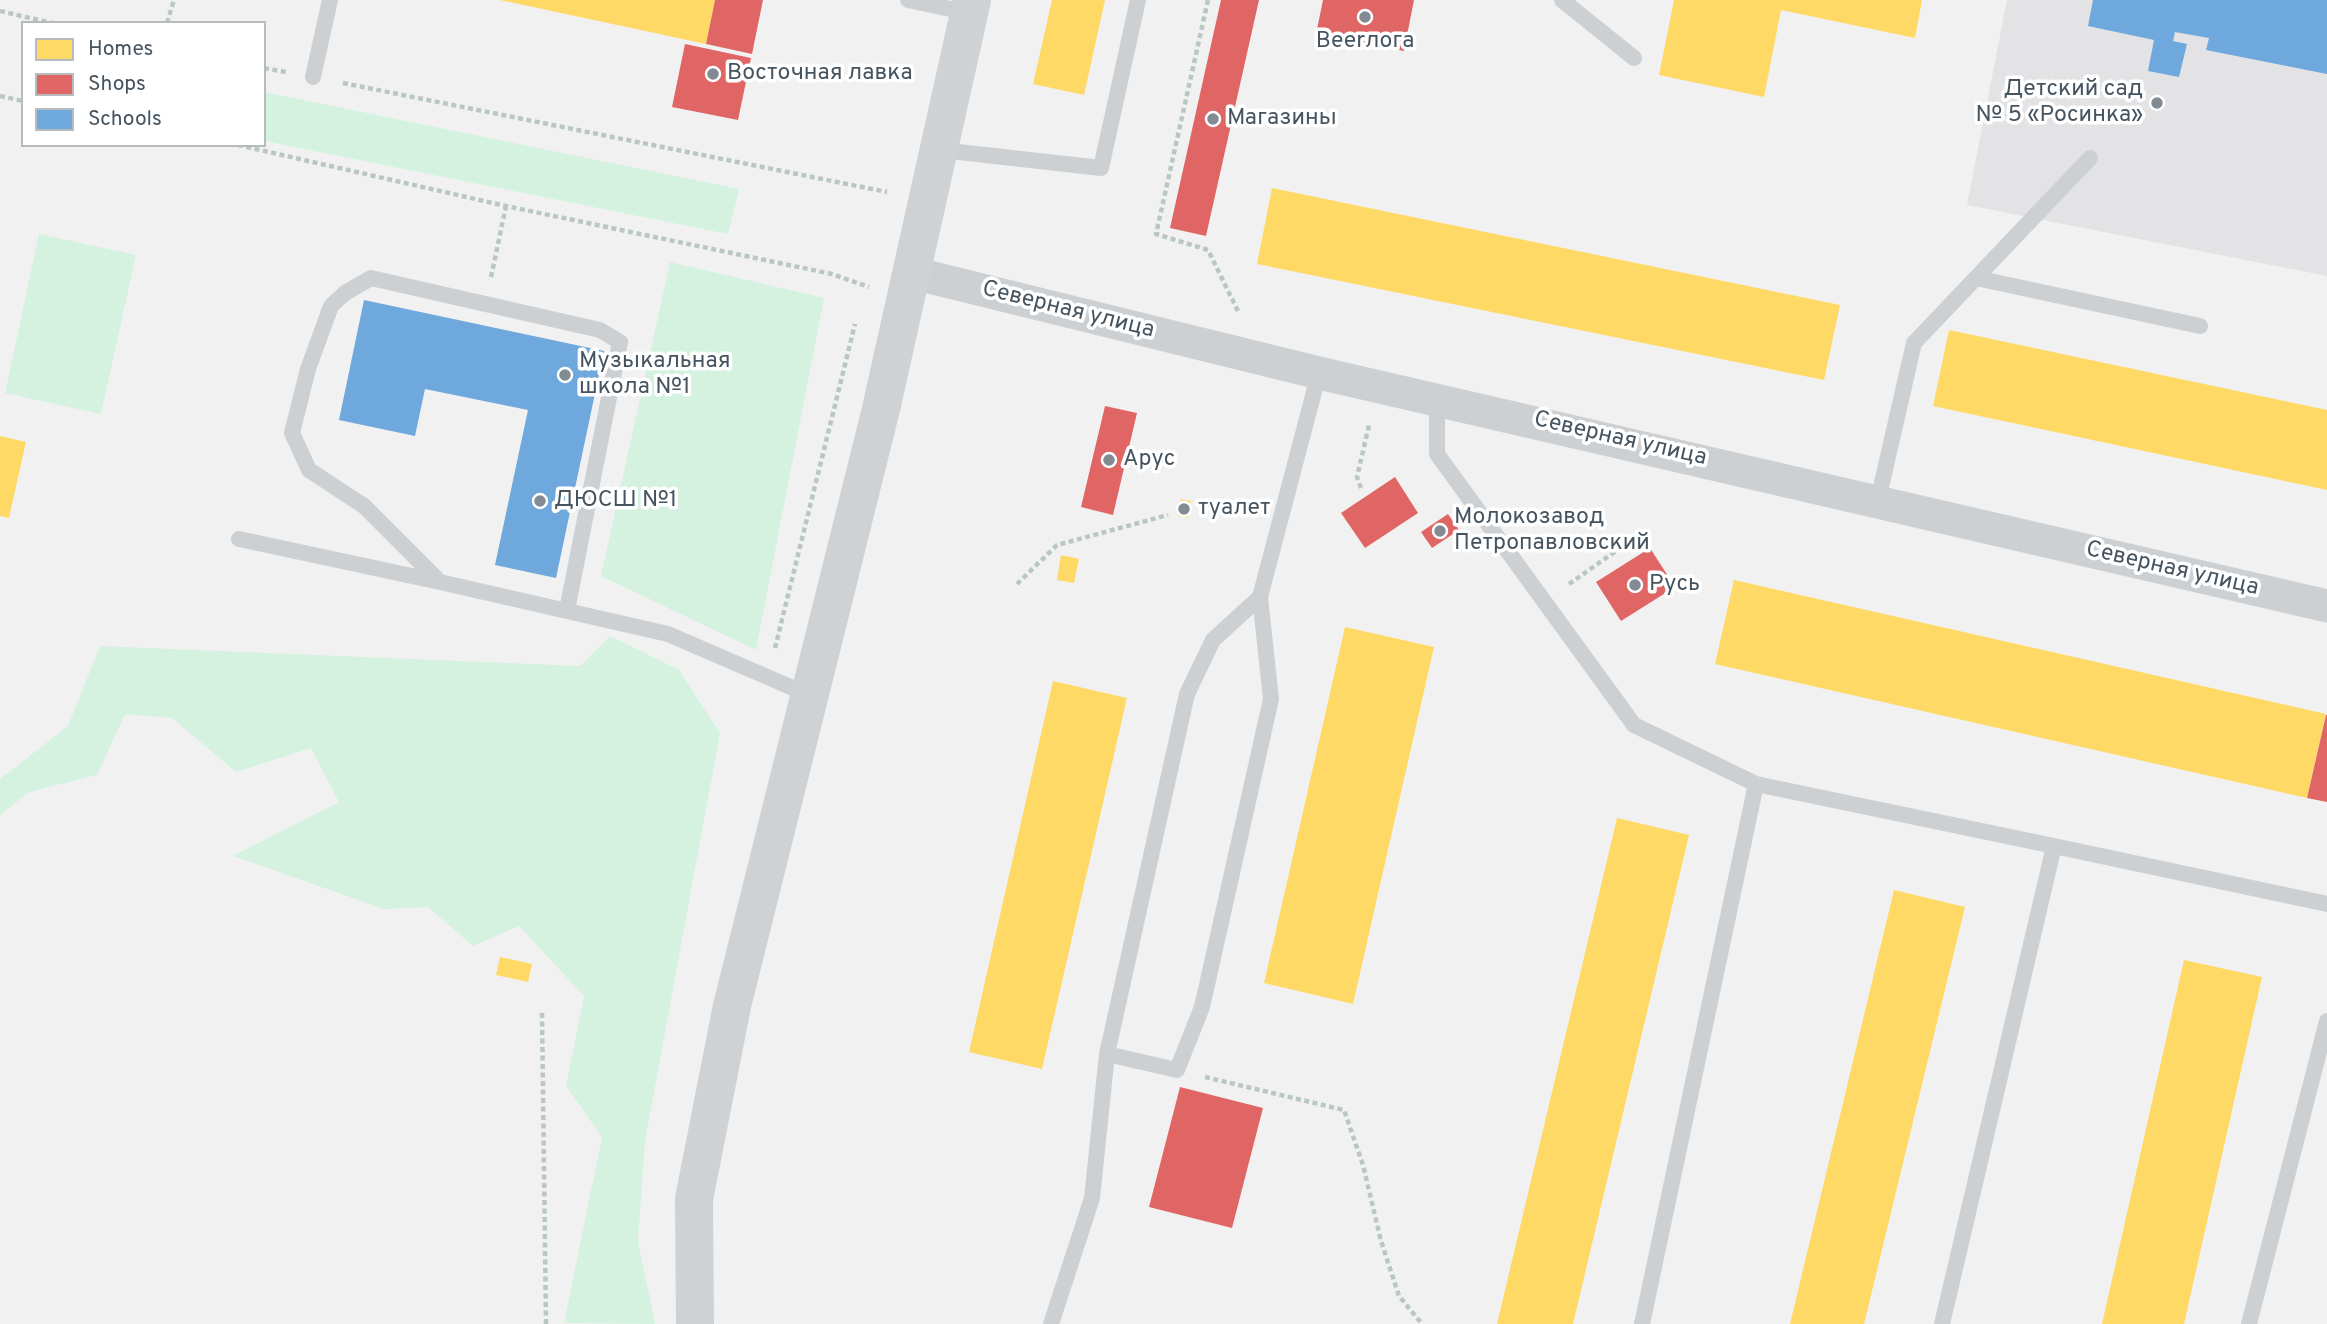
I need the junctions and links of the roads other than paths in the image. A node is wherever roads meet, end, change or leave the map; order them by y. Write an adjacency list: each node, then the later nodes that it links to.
1 (330, 0): 7 (lane)
2 (908, 0): 5 (lane)
3 (1138, 0): 8 (lane)
4 (1562, 0): 6 (lane)
5 (971, 7): 8 (main road)
6 (1634, 58)
7 (313, 77)
8 (941, 150): 11 (main road)
9 (2090, 158): 10 (lane)
10 (1976, 278): 12 (lane); 15 (lane)
11 (909, 287): 13 (street, Северная улица); 21 (main road)
12 (2200, 326)
13 (1319, 373): 14 (street, Северная улица); 18 (lane)
14 (1437, 398): 15 (street, Северная улица); 22 (lane)
15 (1878, 500): 19 (street, Северная улица)
16 (239, 539): 17 (lane)
17 (440, 582): 20 (lane); 20 (lane)
18 (1260, 597): 26 (lane); 26 (lane)
19 (2327, 606)
20 (567, 610): 21 (lane)
21 (811, 696): 27 (main road)
22 (1756, 784): 23 (lane); 29 (lane)
23 (2054, 845): 24 (lane); 30 (lane)
24 (2327, 904)
25 (2327, 1021): 31 (lane)
26 (1107, 1054): 28 (lane)
27 (695, 1324)
28 (1051, 1324)
29 (1642, 1324)
30 (1942, 1324)
31 (2249, 1324)

